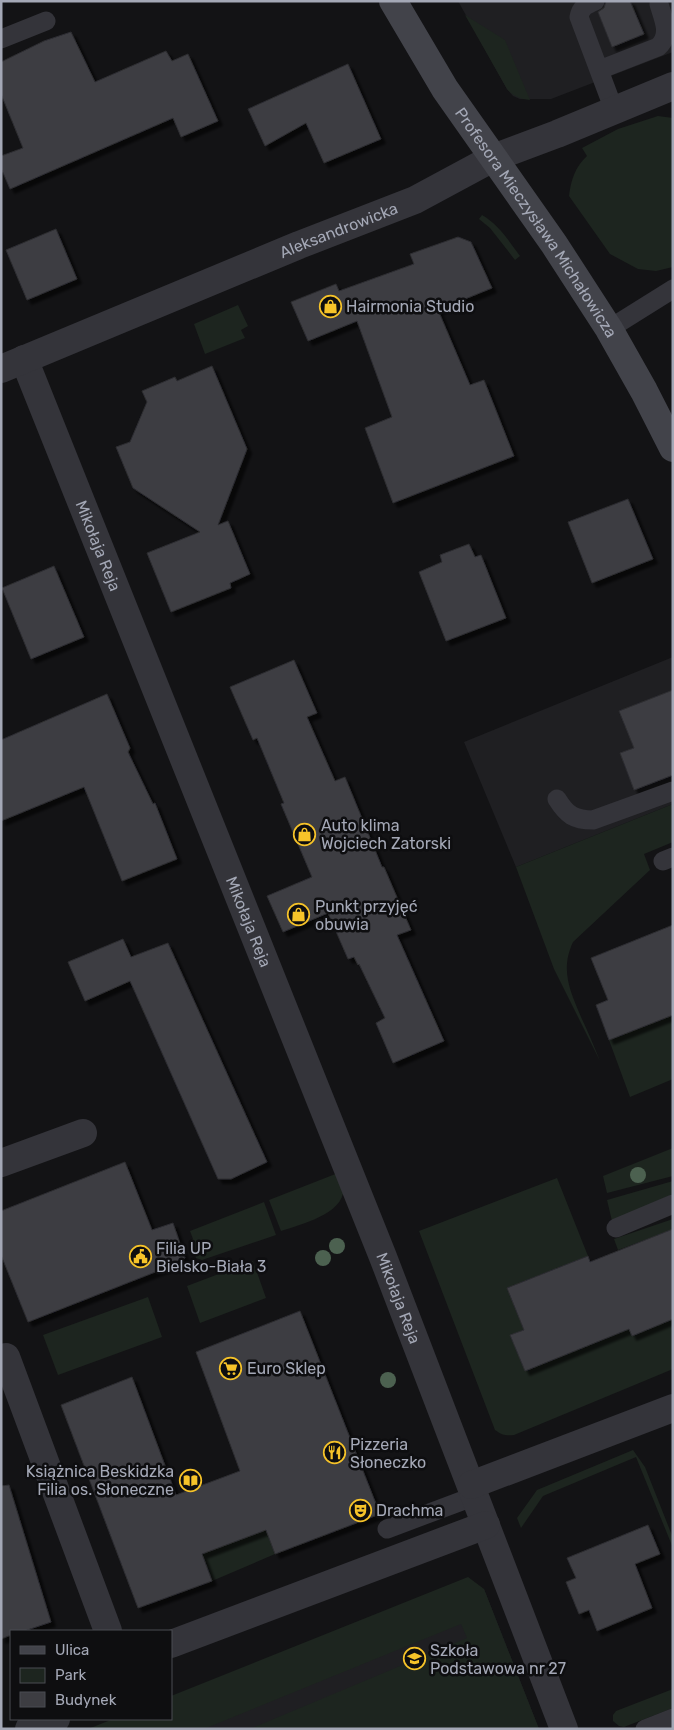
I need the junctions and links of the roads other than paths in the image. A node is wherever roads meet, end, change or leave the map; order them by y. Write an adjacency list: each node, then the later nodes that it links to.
1 (393, 1): 9 (street, Profesora Mieczysława Michałowicza)
2 (595, 1): 6 (lane)
3 (661, 2): 6 (lane)
4 (46, 21): 5 (lane)
5 (1, 39)
6 (599, 70): 8 (lane)
7 (673, 86): 8 (street, Aleksandrowicka)
8 (614, 110): 9 (street, Aleksandrowicka)
9 (493, 158): 11 (street, Profesora Mieczysława Michałowicza); 12 (street, Aleksandrowicka)
10 (673, 289): 11 (lane)
11 (609, 329): 13 (street, Profesora Mieczysława Michałowicza)
12 (13, 364): 22 (street, Mikołaja Reja)
13 (673, 448)
14 (673, 791): 15 (lane)
15 (557, 799)
16 (83, 1134): 17 (street)
17 (1, 1163)
18 (673, 1204): 19 (lane)
19 (616, 1228)
20 (3, 1353): 25 (street)
21 (673, 1408): 22 (street)
22 (473, 1491): 23 (street, Mikołaja Reja); 24 (lane)
23 (486, 1525): 26 (street); 30 (street, Mikołaja Reja)
24 (387, 1529)
25 (108, 1630)
26 (172, 1644)
27 (673, 1718): 31 (lane)
28 (53, 1720): 29 (street)
29 (29, 1729)
30 (564, 1729)
31 (645, 1729)

